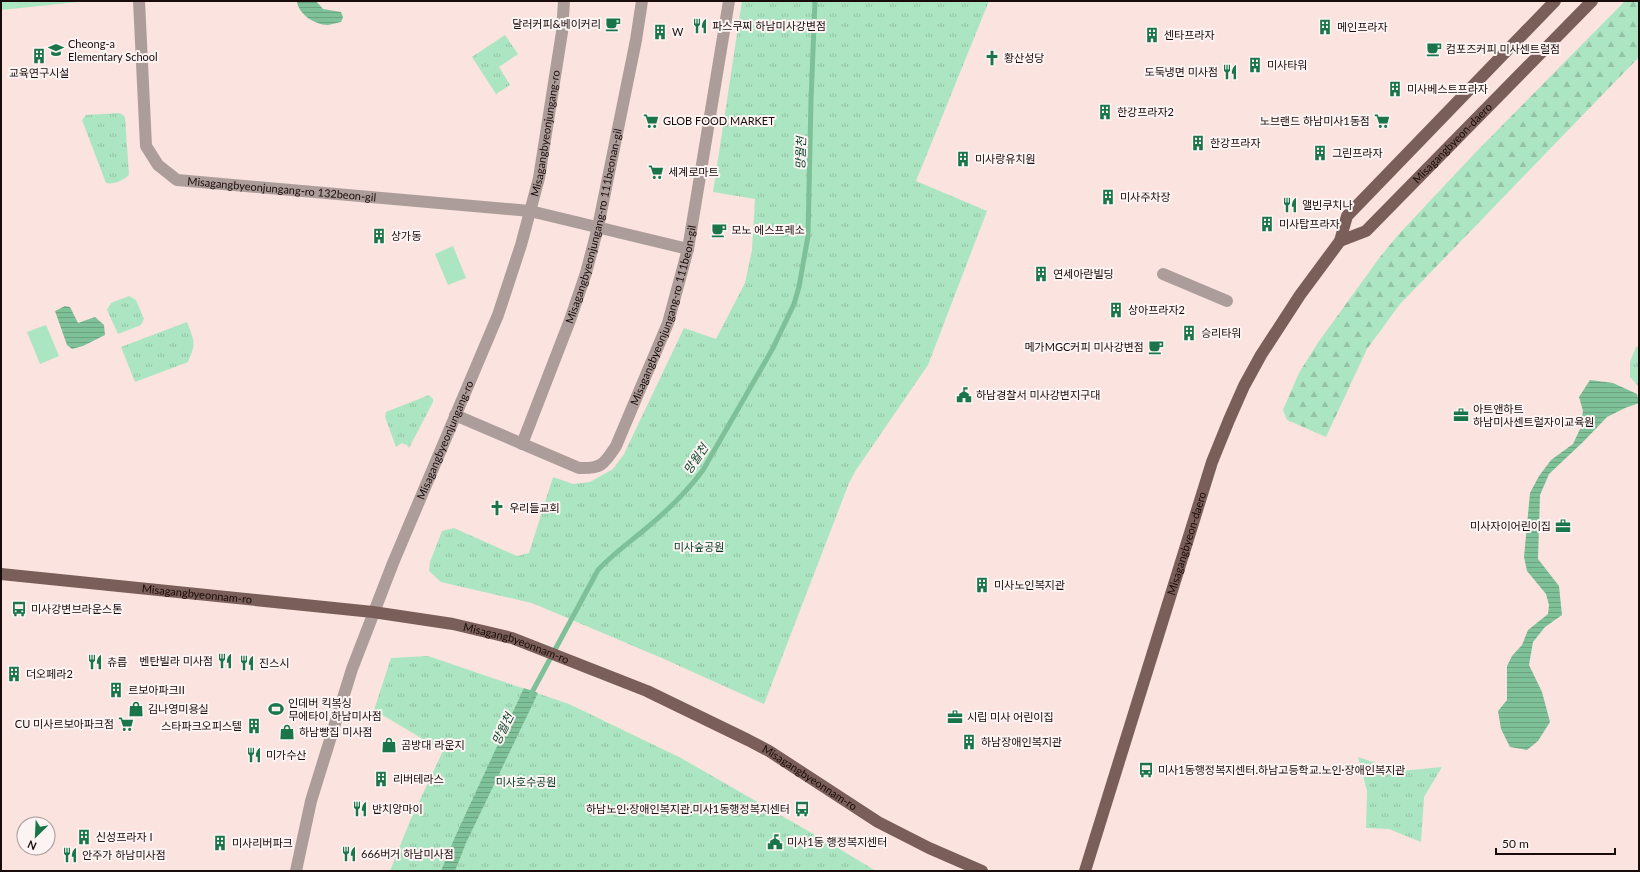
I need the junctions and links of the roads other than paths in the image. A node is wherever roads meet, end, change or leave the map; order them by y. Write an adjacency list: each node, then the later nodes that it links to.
1 (139, 1): 8 (street, Misagangbyeonjungang-ro 132beon-gil)
2 (564, 1): 8 (street, Misagangbyeonjungang-ro)
3 (642, 1): 9 (street, Misagangbyeonjungang-ro 111beonan-gil)
4 (726, 1): 5 (street)
5 (729, 1): 11 (street, Misagangbyeonjungang-ro 111beon-gil)
6 (1555, 1): 10 (main road, Misagangbyeon-daero)
7 (1592, 1): 10 (main road, Misagangbyeon-daero)
8 (530, 211): 9 (street, Misagangbyeonjungang-ro 132beon-gil); 14 (street, Misagangbyeonjungang-ro)
9 (598, 227): 11 (street, Misagangbyeonjungang-ro 132beon-gil); 15 (street, Misagangbyeonjungang-ro 111beonan-gil)
10 (1340, 241): 20 (main road, Misagangbyeon-daero)
11 (688, 249): 15 (street, Misagangbyeonjungang-ro 111beon-gil)
12 (1163, 274): 13 (street)
13 (1227, 301)
14 (455, 415): 15 (street, Misagangbyeonjungang-ro 111beon-gil); 17 (street, Misagangbyeonjungang-ro)
15 (522, 444)
16 (1, 574): 17 (main road, Misagangbyeonnam-ro)
17 (373, 612): 18 (street, Misagangbyeonjungang-ro); 19 (main road, Misagangbyeonnam-ro)
18 (296, 871)
19 (982, 871)
20 (1085, 871)

